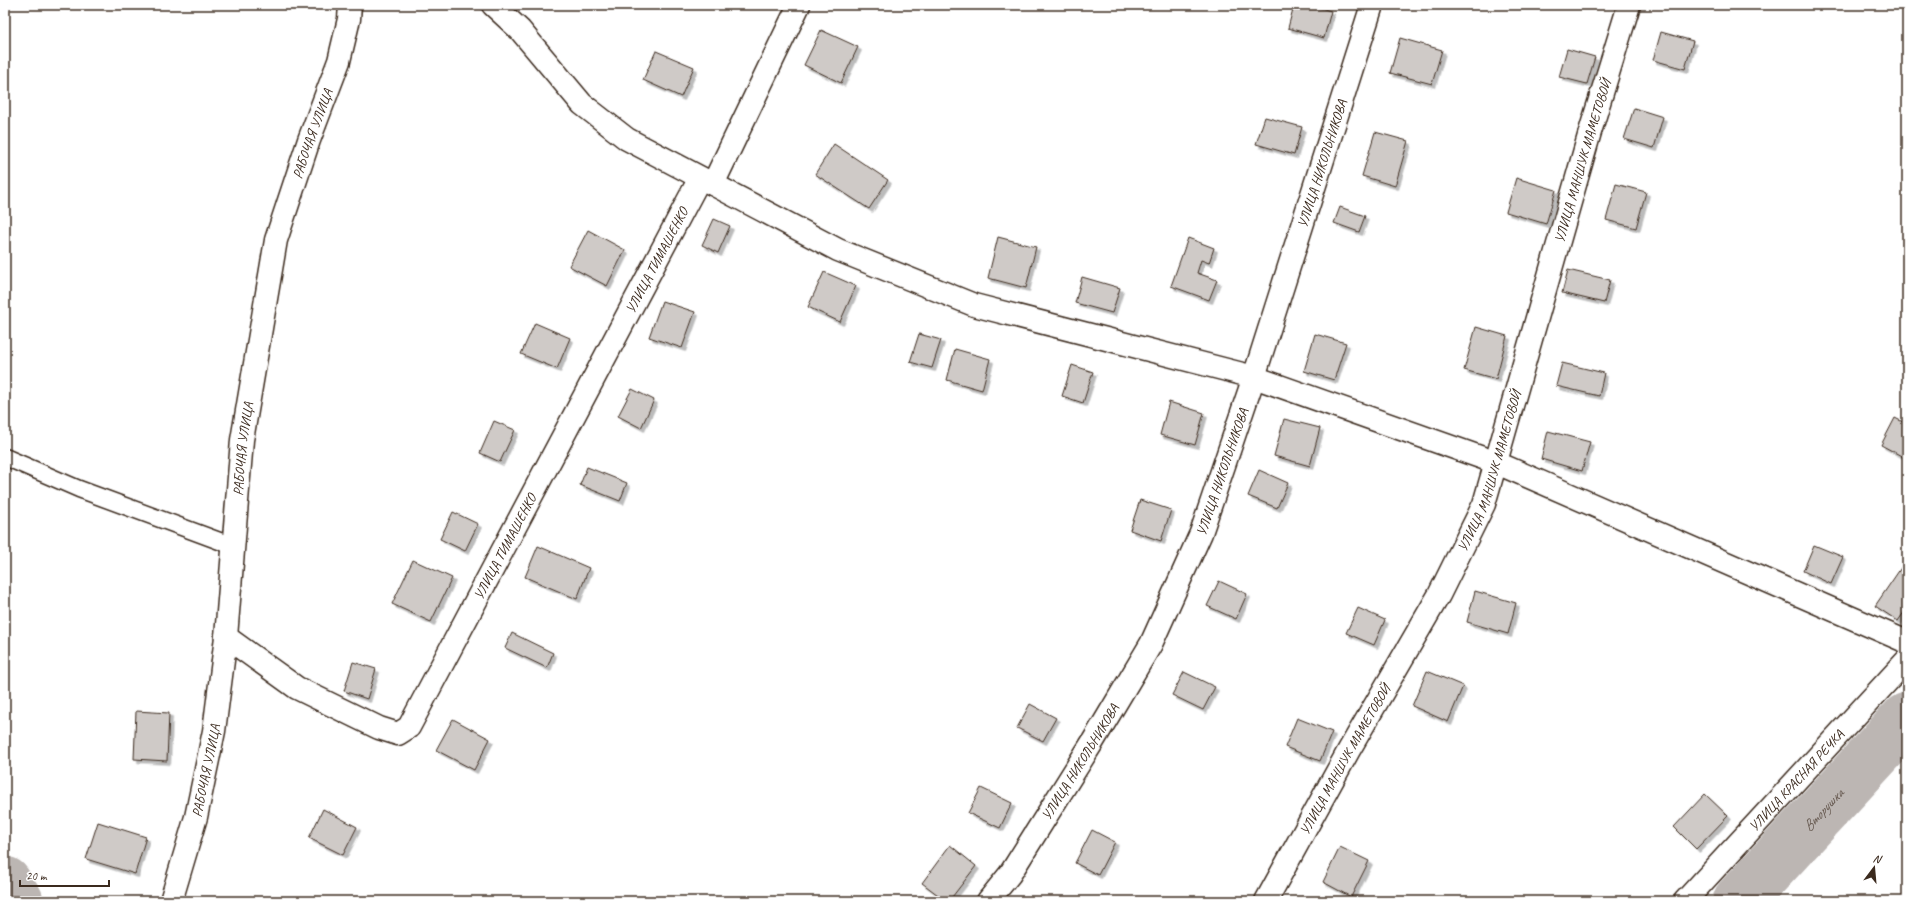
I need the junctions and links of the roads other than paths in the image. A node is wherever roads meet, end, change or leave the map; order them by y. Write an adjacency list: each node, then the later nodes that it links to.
1 (350, 5): 10 (street, РАБОЧАЯ УЛИЦА)
2 (493, 5): 6 (street)
3 (799, 5): 6 (street, УЛИЦА ТИМАШЕНКО)
4 (1372, 5): 7 (street, УЛИЦА НИКОЛЬНИКОВА)
5 (1630, 5): 9 (street, УЛИЦА МАНШУК МАМЕТОВОЙ)
6 (706, 181): 7 (street); 11 (street, УЛИЦА ТИМАШЕНКО)
7 (1254, 377): 9 (street); 15 (street, УЛИЦА НИКОЛЬНИКОВА)
8 (5, 457): 10 (lane)
9 (1497, 463): 12 (street); 16 (street, УЛИЦА МАНШУК МАМЕТОВОЙ)
10 (233, 546): 11 (street, РАБОЧАЯ УЛИЦА)
11 (226, 637): 14 (street, РАБОЧАЯ УЛИЦА)
12 (1907, 642)
13 (1907, 660): 17 (street, УЛИЦА КРАСНАЯ РЕЧКА)
14 (171, 901)
15 (988, 901)
16 (1266, 901)
17 (1685, 901)

